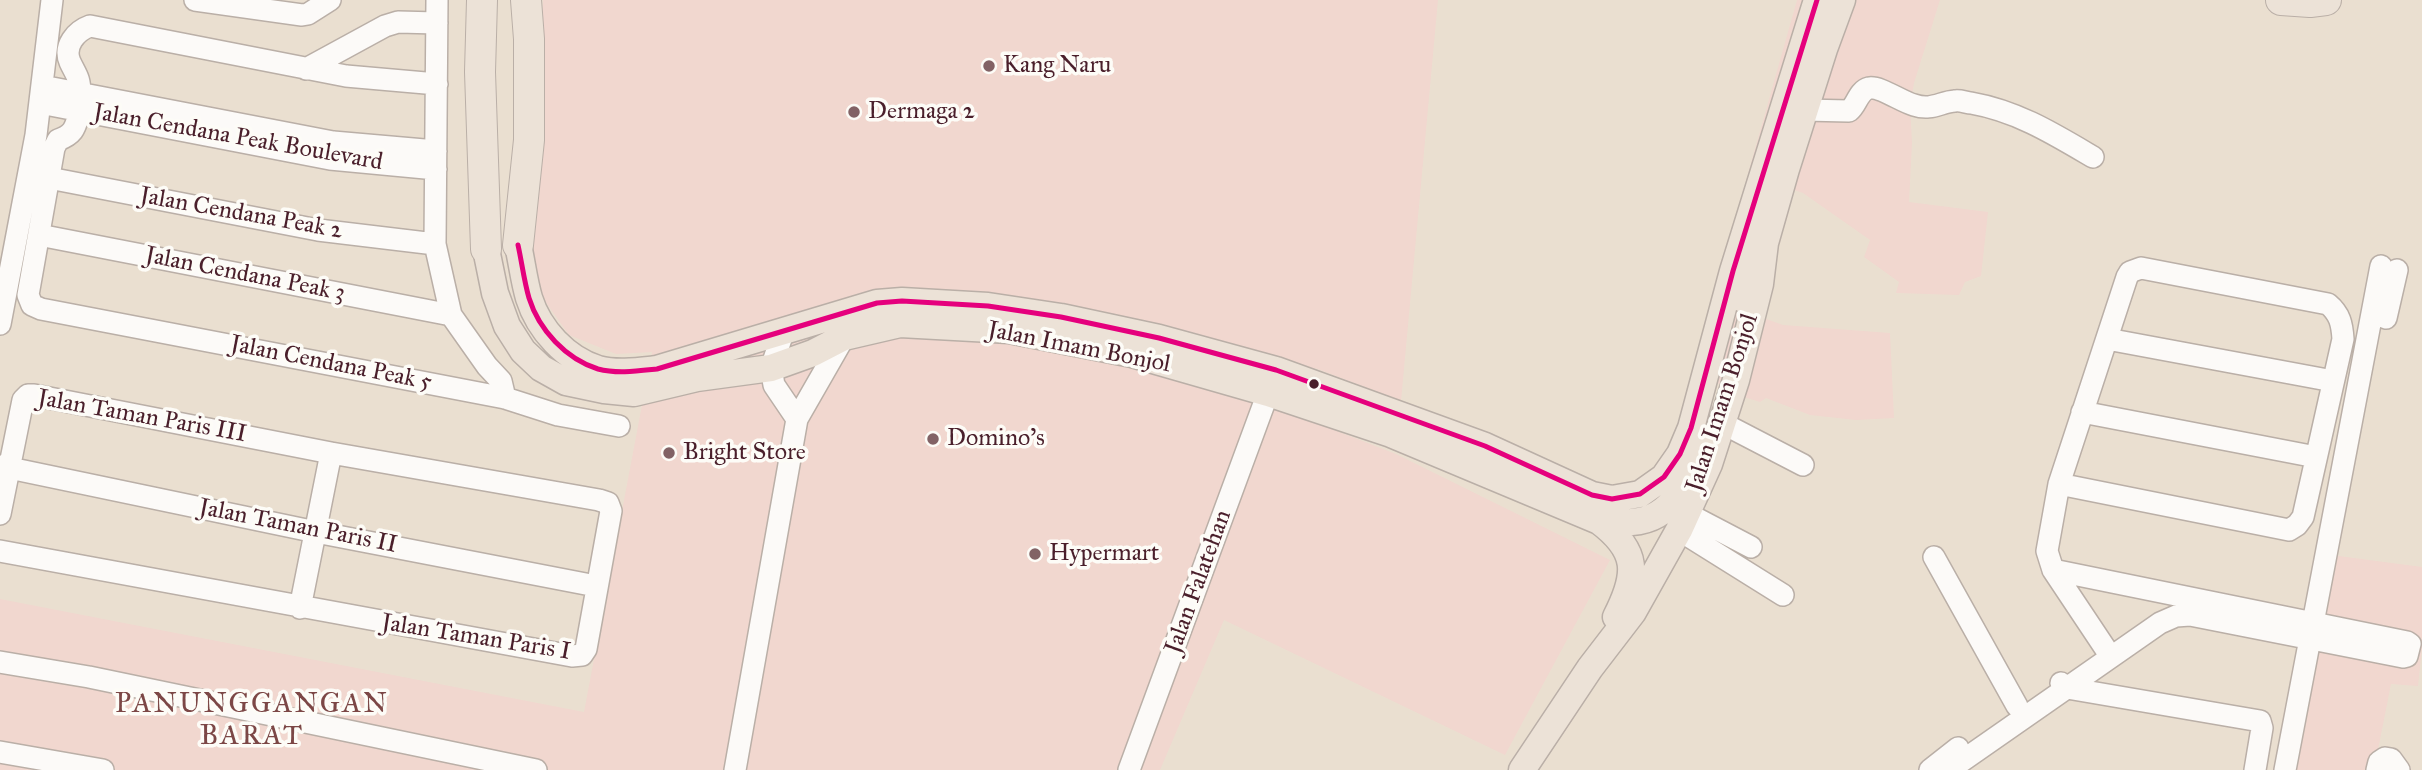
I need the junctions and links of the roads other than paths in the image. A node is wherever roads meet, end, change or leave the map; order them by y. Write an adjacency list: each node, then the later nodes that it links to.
1 (52, 0): 14 (street)
2 (195, 0): 3 (street)
3 (330, 0)
4 (437, 0): 11 (street)
5 (482, 0): 24 (highway)
6 (526, 0): 23 (highway)
7 (1817, 0): 21 (main road, Jalan Imam Bonjol)
8 (1842, 0): 16 (main road, Jalan Imam Bonjol)
9 (2281, 0): 10 (highway)
10 (2326, 0)
11 (437, 23): 12 (street); 13 (street)
12 (306, 69): 13 (street); 15 (street)
13 (437, 84): 18 (street)
14 (41, 95): 15 (street, Jalan Cendana Peak Boulevard); 26 (street)
15 (80, 102): 18 (street, Jalan Cendana Peak Boulevard); 19 (street)
16 (1804, 110): 17 (street); 21 (main road, Jalan Imam Bonjol)
17 (2093, 157)
18 (436, 160): 22 (street)
19 (49, 178): 20 (street); 22 (street, Jalan Cendana Peak 2)
20 (39, 235): 27 (street, Jalan Cendana Peak 3); 36 (street, Jalan Cendana Peak 5)
21 (1760, 235): 32 (main road, Jalan Imam Bonjol); 39 (main road, Jalan Imam Bonjol); 47 (main road)
22 (435, 244): 27 (street)
23 (518, 245): 29 (main road, Jalan Imam Bonjol)
24 (486, 249): 33 (main road, Jalan Imam Bonjol)
25 (2389, 268): 59 (street)
26 (2, 296): 28 (street)
27 (451, 315): 36 (street)
28 (0, 324)
29 (783, 330): 32 (main road, Jalan Imam Bonjol); 33 (street)
30 (844, 337): 32 (main road, Jalan Imam Bonjol); 33 (main road, Jalan Imam Bonjol); 38 (street)
31 (2107, 339): 34 (street); 34 (street); 37 (street)
32 (1133, 343): 35 (main road, Jalan Imam Bonjol)
33 (771, 368): 38 (street)
34 (2333, 381): 42 (street)
35 (1268, 393): 47 (main road, Jalan Imam Bonjol); 71 (street, Jalan Falatehan)
36 (505, 398): 40 (street, Jalan Cendana Peak 5)
37 (2082, 412): 42 (street); 45 (street)
38 (797, 419): 70 (street)
39 (1722, 423): 43 (street); 48 (main road, Jalan Imam Bonjol)
40 (619, 426)
41 (331, 453): 44 (street, Jalan Taman Paris III); 49 (street); 54 (street, Jalan Taman Paris III)
42 (2316, 457): 45 (street)
43 (1802, 465)
44 (4, 467): 46 (street); 49 (street, Jalan Taman Paris II)
45 (2059, 484): 53 (street)
46 (0, 514)
47 (1599, 521): 62 (main road)
48 (1683, 521): 50 (street); 55 (street); 62 (main road, Jalan Imam Bonjol)
49 (316, 532): 54 (street, Jalan Taman Paris II); 57 (street)
50 (1751, 547)
51 (0, 551): 57 (street, Jalan Taman Paris I)
52 (1934, 557): 64 (street)
53 (2053, 570): 56 (street); 60 (street)
54 (596, 586): 57 (street, Jalan Taman Paris I)
55 (1783, 595)
56 (2192, 599): 58 (street); 60 (street)
57 (300, 608)
58 (2246, 618): 59 (street); 60 (street)
59 (2318, 631): 67 (street)
60 (2107, 652): 63 (street)
61 (0, 662): 69 (street)
62 (1590, 668): 72 (main road, Jalan Imam Bonjol)
63 (2062, 683): 64 (street); 65 (street); 74 (street)
64 (2017, 706): 65 (street)
65 (1979, 741): 73 (street)
66 (0, 751): 68 (street)
67 (2294, 769)
68 (103, 770)
69 (536, 770)
70 (735, 770)
71 (1129, 770)
72 (1522, 770)
73 (1936, 770)
74 (2255, 770)
75 (2378, 770): 76 (street)
76 (2399, 770)

